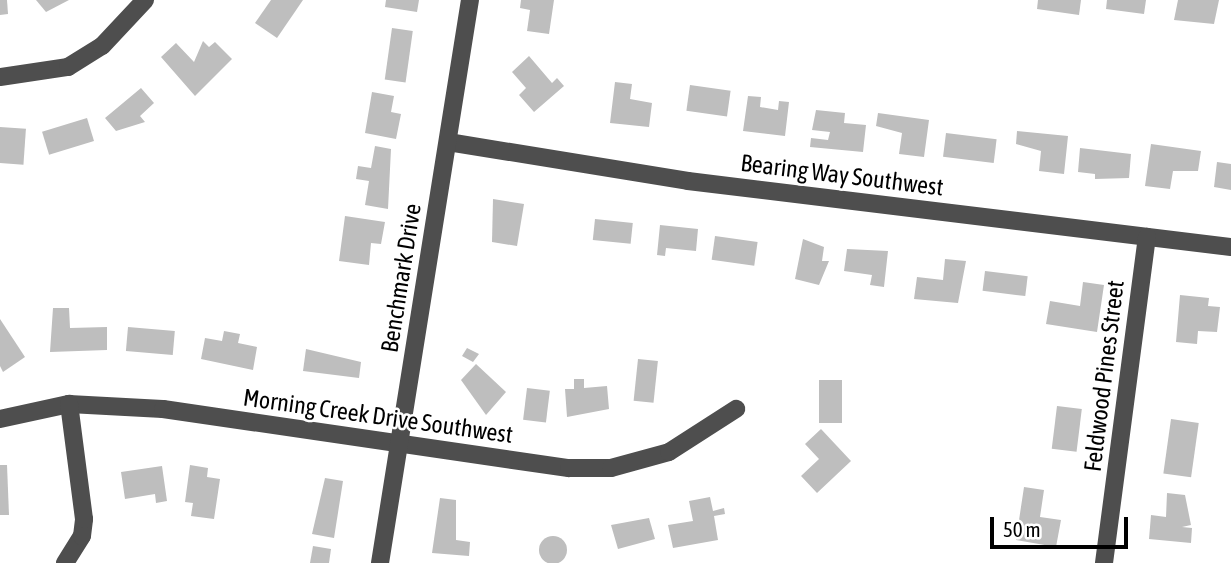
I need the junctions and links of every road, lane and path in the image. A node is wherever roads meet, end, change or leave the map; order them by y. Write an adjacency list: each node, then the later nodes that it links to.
1 (145, 0): 3 (street)
2 (470, 0): 4 (street, Benchmark Drive)
3 (0, 77)
4 (448, 142): 5 (street, Bearing Way Southwest); 10 (street, Benchmark Drive)
5 (1147, 237): 6 (street, Bearing Way Southwest); 13 (street, Feldwood Pines Street)
6 (1231, 247)
7 (69, 404): 9 (street, Morning Creek Drive Southwest); 10 (street, Morning Creek Drive Southwest); 11 (street)
8 (736, 409): 10 (street, Morning Creek Drive Southwest)
9 (0, 419)
10 (399, 443): 12 (street, Benchmark Drive)
11 (65, 563)
12 (380, 563)
13 (1104, 563)

